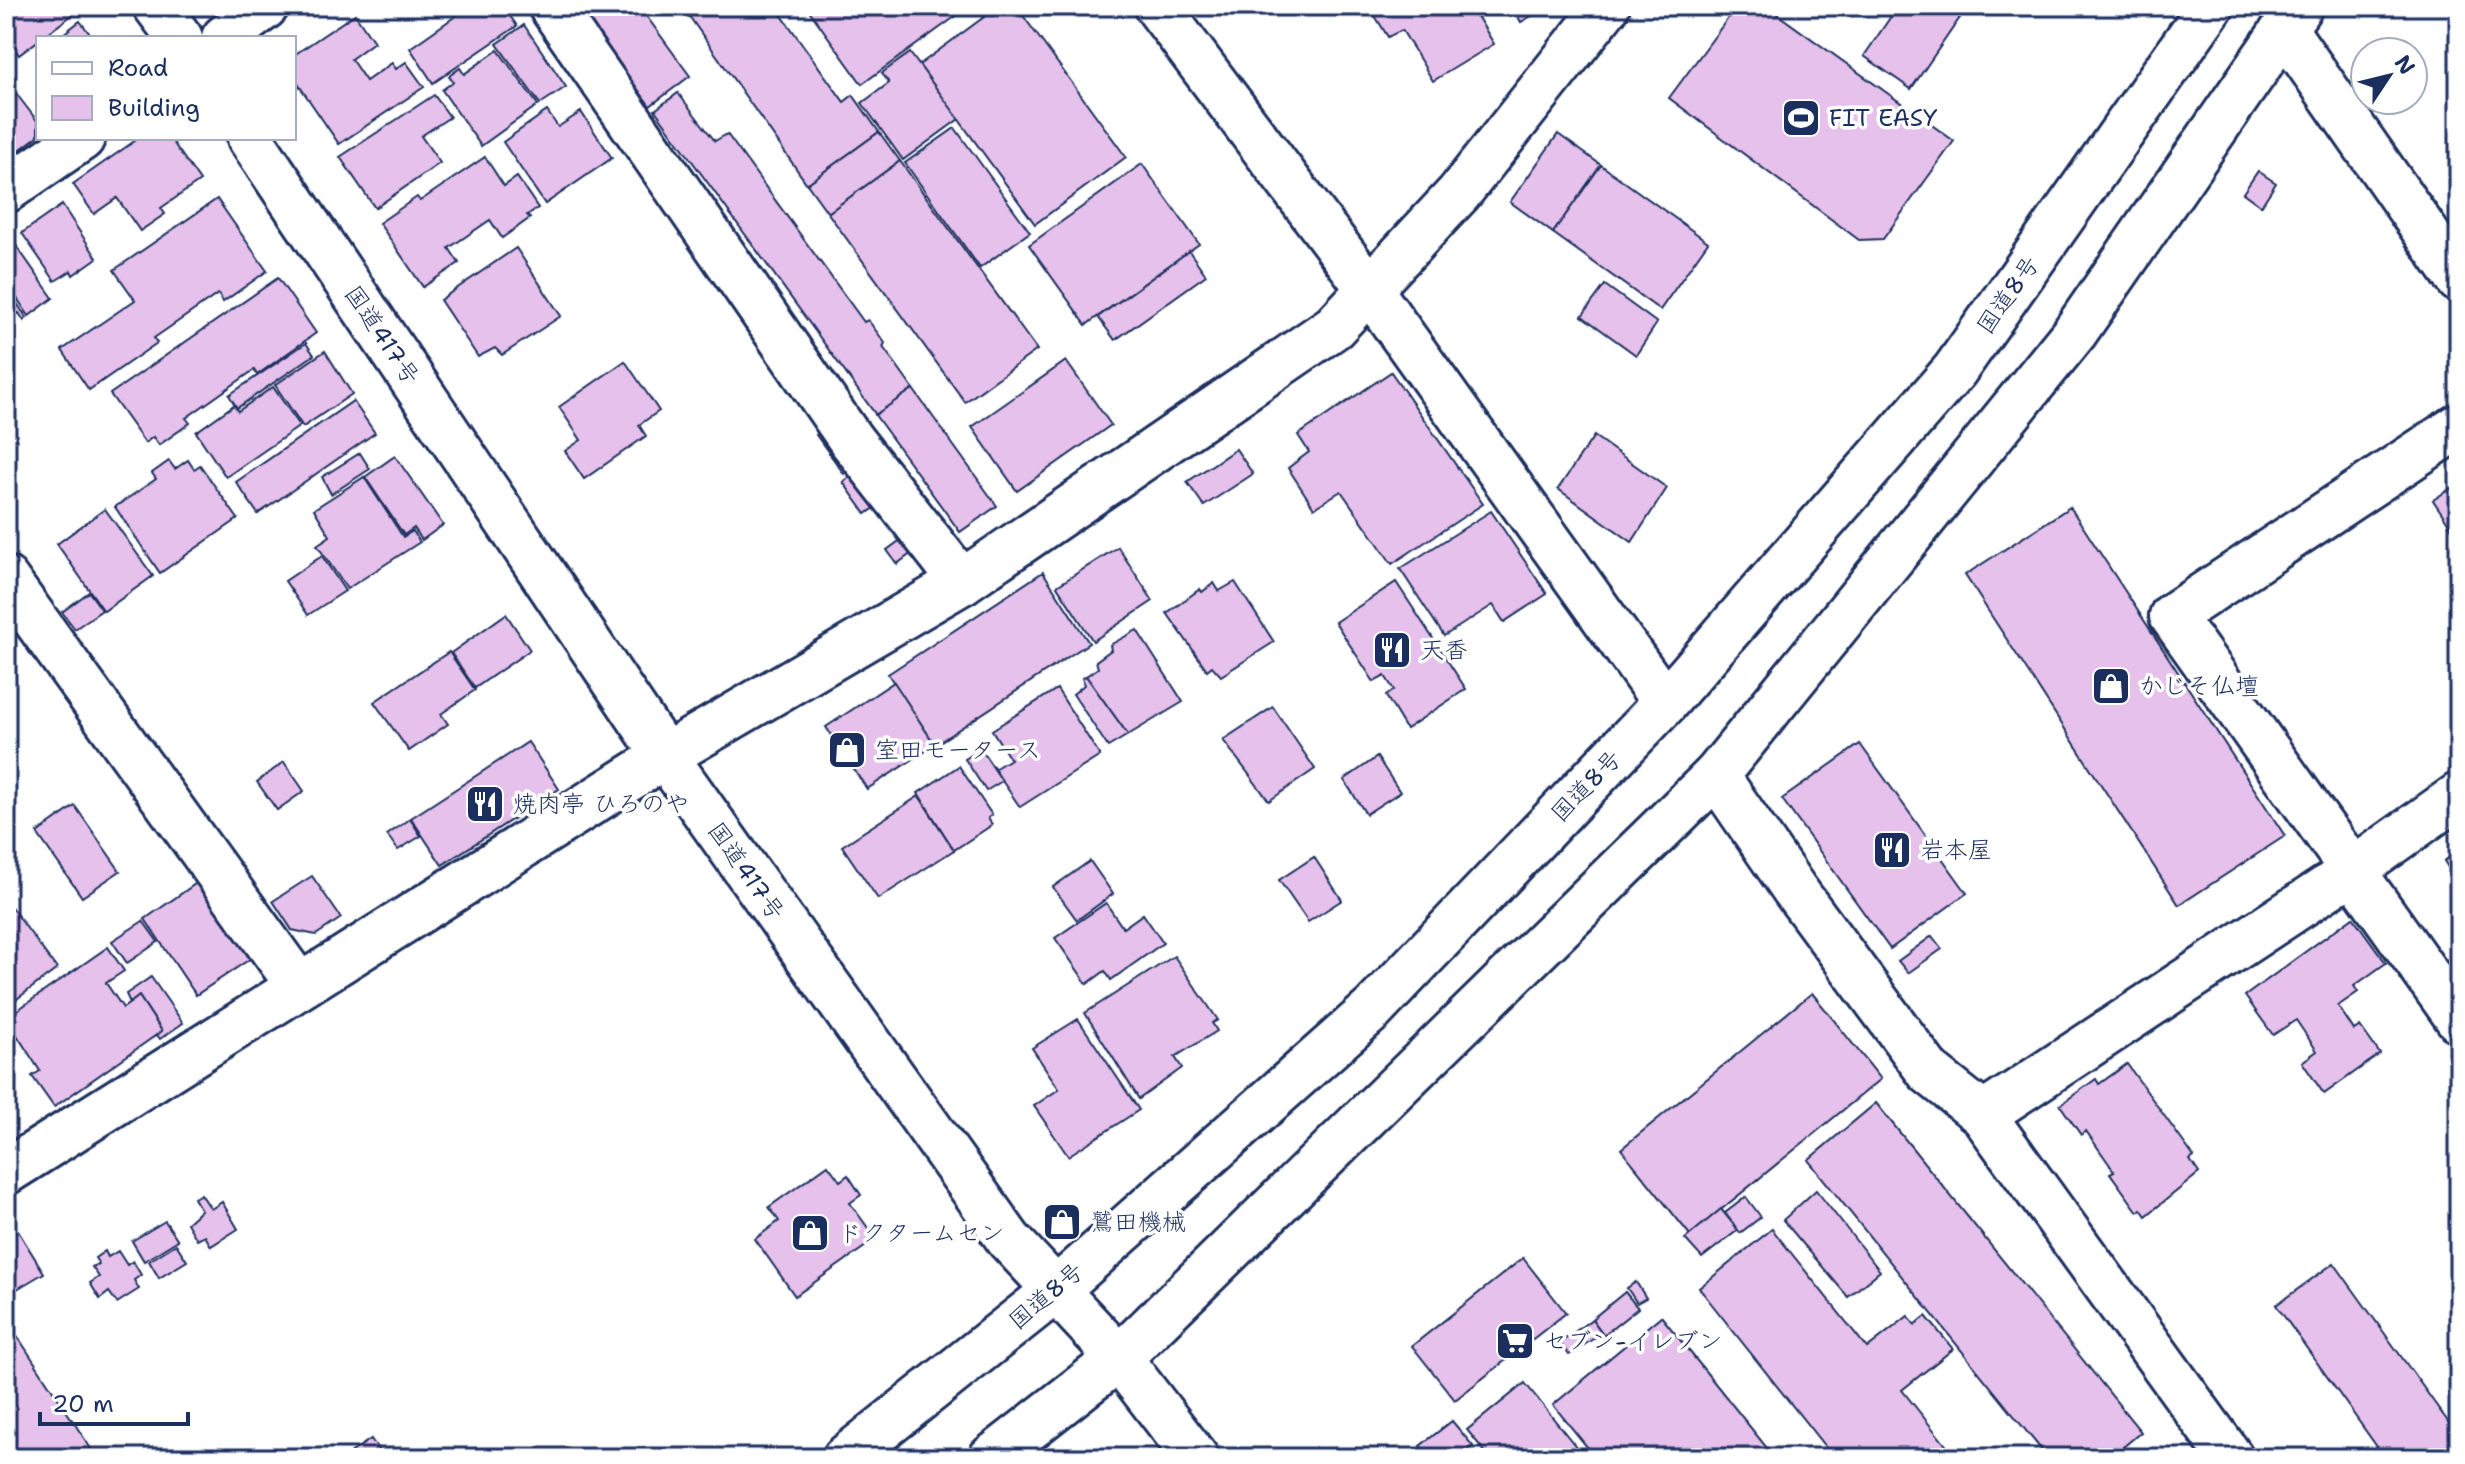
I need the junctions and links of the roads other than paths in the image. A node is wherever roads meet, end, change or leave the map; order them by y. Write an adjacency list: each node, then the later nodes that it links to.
1 (156, 6): 8 (main road)
2 (266, 6): 9 (main road)
3 (551, 6): 17 (main road)
4 (1157, 6): 14 (main road)
5 (1607, 6): 14 (main road)
6 (2211, 6): 18 (main road, 国道8号)
7 (2292, 18): 13 (main road); 20 (main road)
8 (178, 36)
9 (227, 36)
10 (79, 140): 12 (main road)
11 (251, 140): 19 (main road, 国道417号)
12 (6, 190)
13 (2459, 280)
14 (1370, 290): 17 (main road); 18 (main road)
15 (2459, 426): 22 (main road)
16 (6, 579): 23 (main road)
17 (962, 582): 19 (main road)
18 (1665, 703): 27 (main road, 国道8号)
19 (665, 756): 23 (main road); 27 (main road, 国道417号)
20 (1716, 775): 25 (main road); 28 (main road)
21 (2459, 795): 22 (main road)
22 (2354, 870): 24 (main road); 25 (main road)
23 (299, 986): 26 (main road)
24 (2459, 1020)
25 (1983, 1115): 32 (main road)
26 (6, 1172)
27 (1056, 1290): 28 (main road, 国道417号); 29 (main road, 国道8号)
28 (1119, 1358): 30 (main road); 31 (main road, 国道417号)
29 (845, 1458)
30 (991, 1458)
31 (1196, 1458)
32 (2231, 1458)

